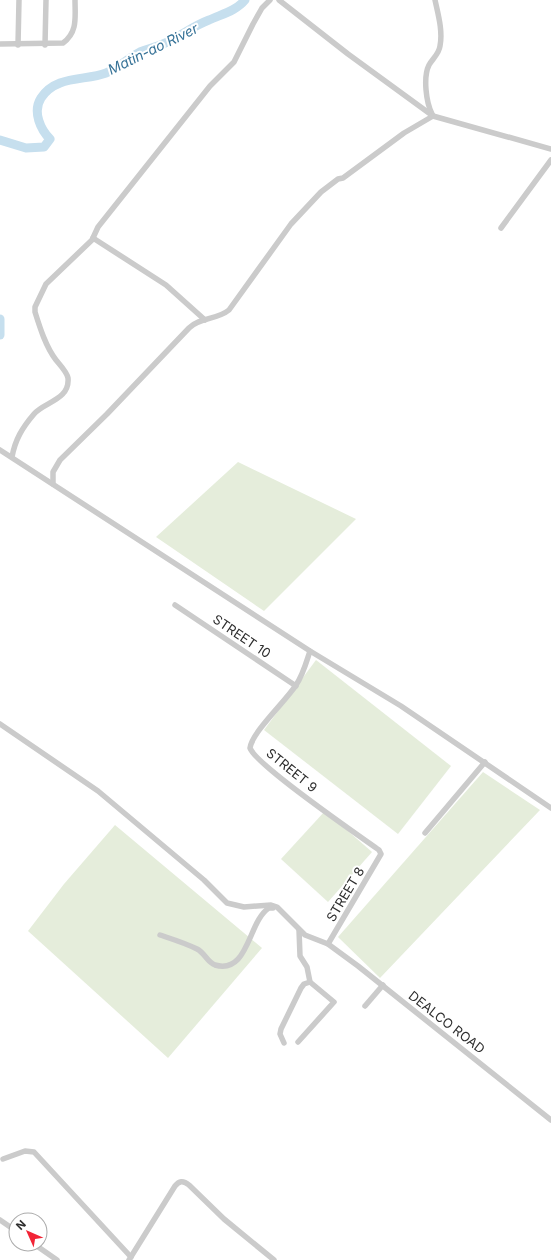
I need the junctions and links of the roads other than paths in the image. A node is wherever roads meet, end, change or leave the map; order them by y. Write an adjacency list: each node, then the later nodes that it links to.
1 (19, 0): 9 (street)
2 (46, 0): 8 (street)
3 (75, 0): 8 (street)
4 (270, 0): 14 (street)
5 (279, 0): 10 (street)
6 (435, 0): 10 (street)
7 (0, 44): 9 (street)
8 (45, 44): 9 (street)
9 (18, 45)
10 (433, 116): 11 (street); 15 (street)
11 (551, 149)
12 (551, 160): 13 (street)
13 (501, 228)
14 (93, 238): 15 (street); 17 (street)
15 (205, 320): 18 (street)
16 (0, 450): 17 (street)
17 (12, 457): 18 (street)
18 (53, 484): 20 (street)
19 (175, 605): 21 (street, STREET 10)
20 (310, 651): 21 (street); 23 (street)
21 (296, 686): 26 (street, STREET 9)
22 (0, 724): 27 (street)
23 (485, 762): 24 (street); 25 (street)
24 (550, 807)
25 (425, 833)
26 (381, 856): 30 (street, STREET 8)
27 (280, 909): 28 (street, DEALCO ROAD); 29 (street)
28 (298, 929): 30 (street, DEALCO ROAD); 31 (street)
29 (160, 935)
30 (328, 944): 32 (street, DEALCO ROAD)
31 (310, 982): 34 (street); 35 (street)
32 (382, 985): 33 (street); 36 (street, DEALCO ROAD)
33 (365, 1006)
34 (298, 1042)
35 (284, 1043)
36 (551, 1120)
37 (3, 1159): 39 (street)
38 (46, 1252): 40 (street)
39 (130, 1258): 41 (street)
40 (57, 1260)
41 (274, 1260)

